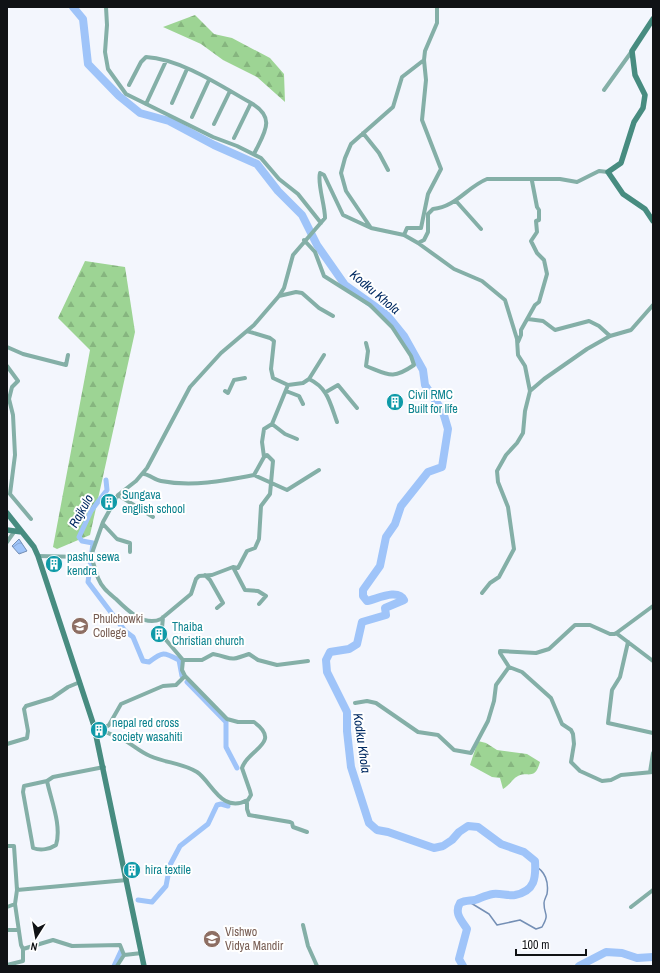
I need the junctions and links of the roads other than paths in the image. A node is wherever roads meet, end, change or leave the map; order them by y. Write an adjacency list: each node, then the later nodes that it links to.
1 (106, 7): 14 (street)
2 (437, 7): 5 (street)
3 (653, 19): 4 (street)
4 (632, 51): 10 (street); 21 (street)
5 (424, 60): 17 (street); 28 (street)
6 (166, 61): 7 (street); 9 (street); 14 (street)
7 (187, 69): 8 (street); 12 (street)
8 (209, 80): 11 (street); 15 (street)
9 (129, 85)
10 (604, 90)
11 (230, 91): 13 (street); 16 (street)
12 (172, 103)
13 (251, 103): 18 (street); 19 (street)
14 (146, 104): 19 (street)
15 (192, 117)
16 (214, 124)
17 (363, 133): 20 (street); 26 (street)
18 (234, 138)
19 (254, 154): 25 (street)
20 (388, 170)
21 (608, 172): 22 (street); 24 (street)
22 (532, 181): 23 (street); 34 (street)
23 (456, 201): 27 (street); 30 (street)
24 (653, 221)
25 (321, 223): 26 (street); 29 (street)
26 (371, 228): 28 (street)
27 (481, 229)
28 (404, 235): 30 (street)
29 (306, 238): 31 (street); 37 (street)
30 (418, 242): 38 (street)
31 (279, 296): 33 (street); 35 (street)
32 (653, 305): 36 (street)
33 (333, 316)
34 (528, 319): 36 (street); 38 (street)
35 (247, 331): 45 (street); 57 (street)
36 (610, 336): 48 (street)
37 (366, 343)
38 (517, 344): 48 (street)
39 (7, 347): 40 (street)
40 (68, 355)
41 (324, 356): 44 (street)
42 (7, 366): 63 (street)
43 (245, 378): 46 (street)
44 (309, 380): 45 (street); 49 (street)
45 (288, 385): 47 (street)
46 (225, 391)
47 (286, 391): 50 (street); 53 (street)
48 (530, 391): 74 (street)
49 (326, 392): 51 (street); 52 (street)
50 (304, 404)
51 (357, 408)
52 (337, 422)
53 (272, 424): 54 (street); 55 (street)
54 (297, 439)
55 (264, 457): 58 (street); 59 (street)
56 (319, 470): 59 (street)
57 (144, 474): 58 (street); 60 (street)
58 (254, 475): 59 (street)
59 (272, 482): 72 (street)
60 (118, 495): 62 (street); 64 (street)
61 (7, 513): 67 (street)
62 (153, 517)
63 (31, 519)
64 (103, 524): 69 (street); 70 (street)
65 (7, 530): 66 (street)
66 (14, 532): 67 (street); 68 (street)
67 (22, 532): 71 (street)
68 (7, 542)
69 (130, 552)
70 (90, 555): 71 (street); 78 (street)
71 (38, 556): 86 (street)
72 (233, 567): 73 (street); 75 (street)
73 (206, 576): 77 (street); 78 (street)
74 (482, 593)
75 (259, 604)
76 (653, 606): 79 (street)
77 (217, 608)
78 (163, 617): 81 (street)
79 (616, 633): 80 (street); 84 (street)
80 (628, 642): 83 (street); 90 (street)
81 (183, 660): 82 (street); 85 (street)
82 (308, 661)
83 (653, 661)
84 (510, 667): 87 (street); 94 (street)
85 (185, 676): 89 (street); 96 (street)
86 (80, 682): 88 (street); 91 (street)
87 (354, 703)
88 (94, 726): 89 (street); 93 (street)
89 (101, 730): 96 (street)
90 (653, 733)
91 (7, 744)
92 (653, 753): 94 (street)
93 (104, 767): 95 (street); 99 (street)
94 (651, 772)
95 (47, 781): 95 (street)
96 (245, 801): 97 (street)
97 (307, 832)
98 (7, 846): 100 (street)
99 (127, 880): 100 (street); 109 (street)
100 (17, 890): 102 (street)
101 (653, 890): 104 (street)
102 (15, 904): 103 (street); 107 (street)
103 (7, 907)
104 (631, 907)
105 (303, 925): 114 (street)
106 (7, 930): 107 (street)
107 (19, 930): 108 (street)
108 (23, 949): 110 (street); 111 (street)
109 (142, 953): 110 (street); 113 (street)
110 (124, 955): 112 (street)
111 (7, 965)
112 (117, 966)
113 (144, 966)
114 (316, 966)

